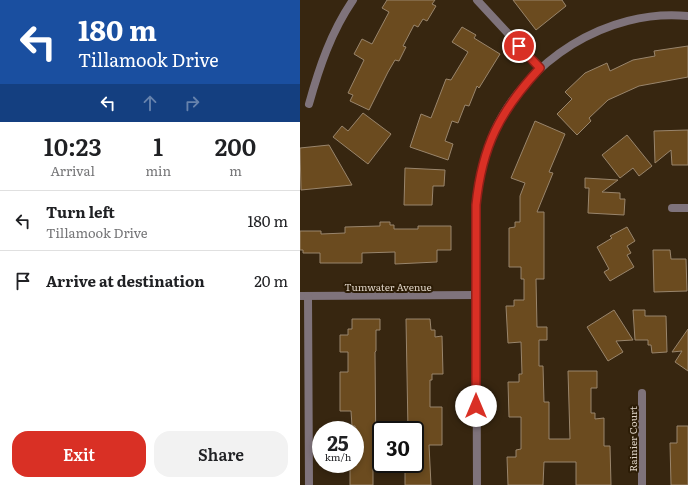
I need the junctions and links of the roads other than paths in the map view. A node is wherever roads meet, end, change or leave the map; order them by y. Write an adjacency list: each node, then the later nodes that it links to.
1 (352, 0): 5 (street)
2 (477, 0): 4 (street)
3 (688, 16): 4 (street)
4 (540, 68): 8 (street)
5 (309, 104)
6 (672, 208): 7 (street)
7 (688, 208)
8 (476, 295): 9 (street, Tumwater Avenue); 12 (street)
9 (304, 296): 11 (street)
10 (642, 393): 13 (street, Rainier Court)
11 (309, 485)
12 (477, 485)
13 (642, 485)

